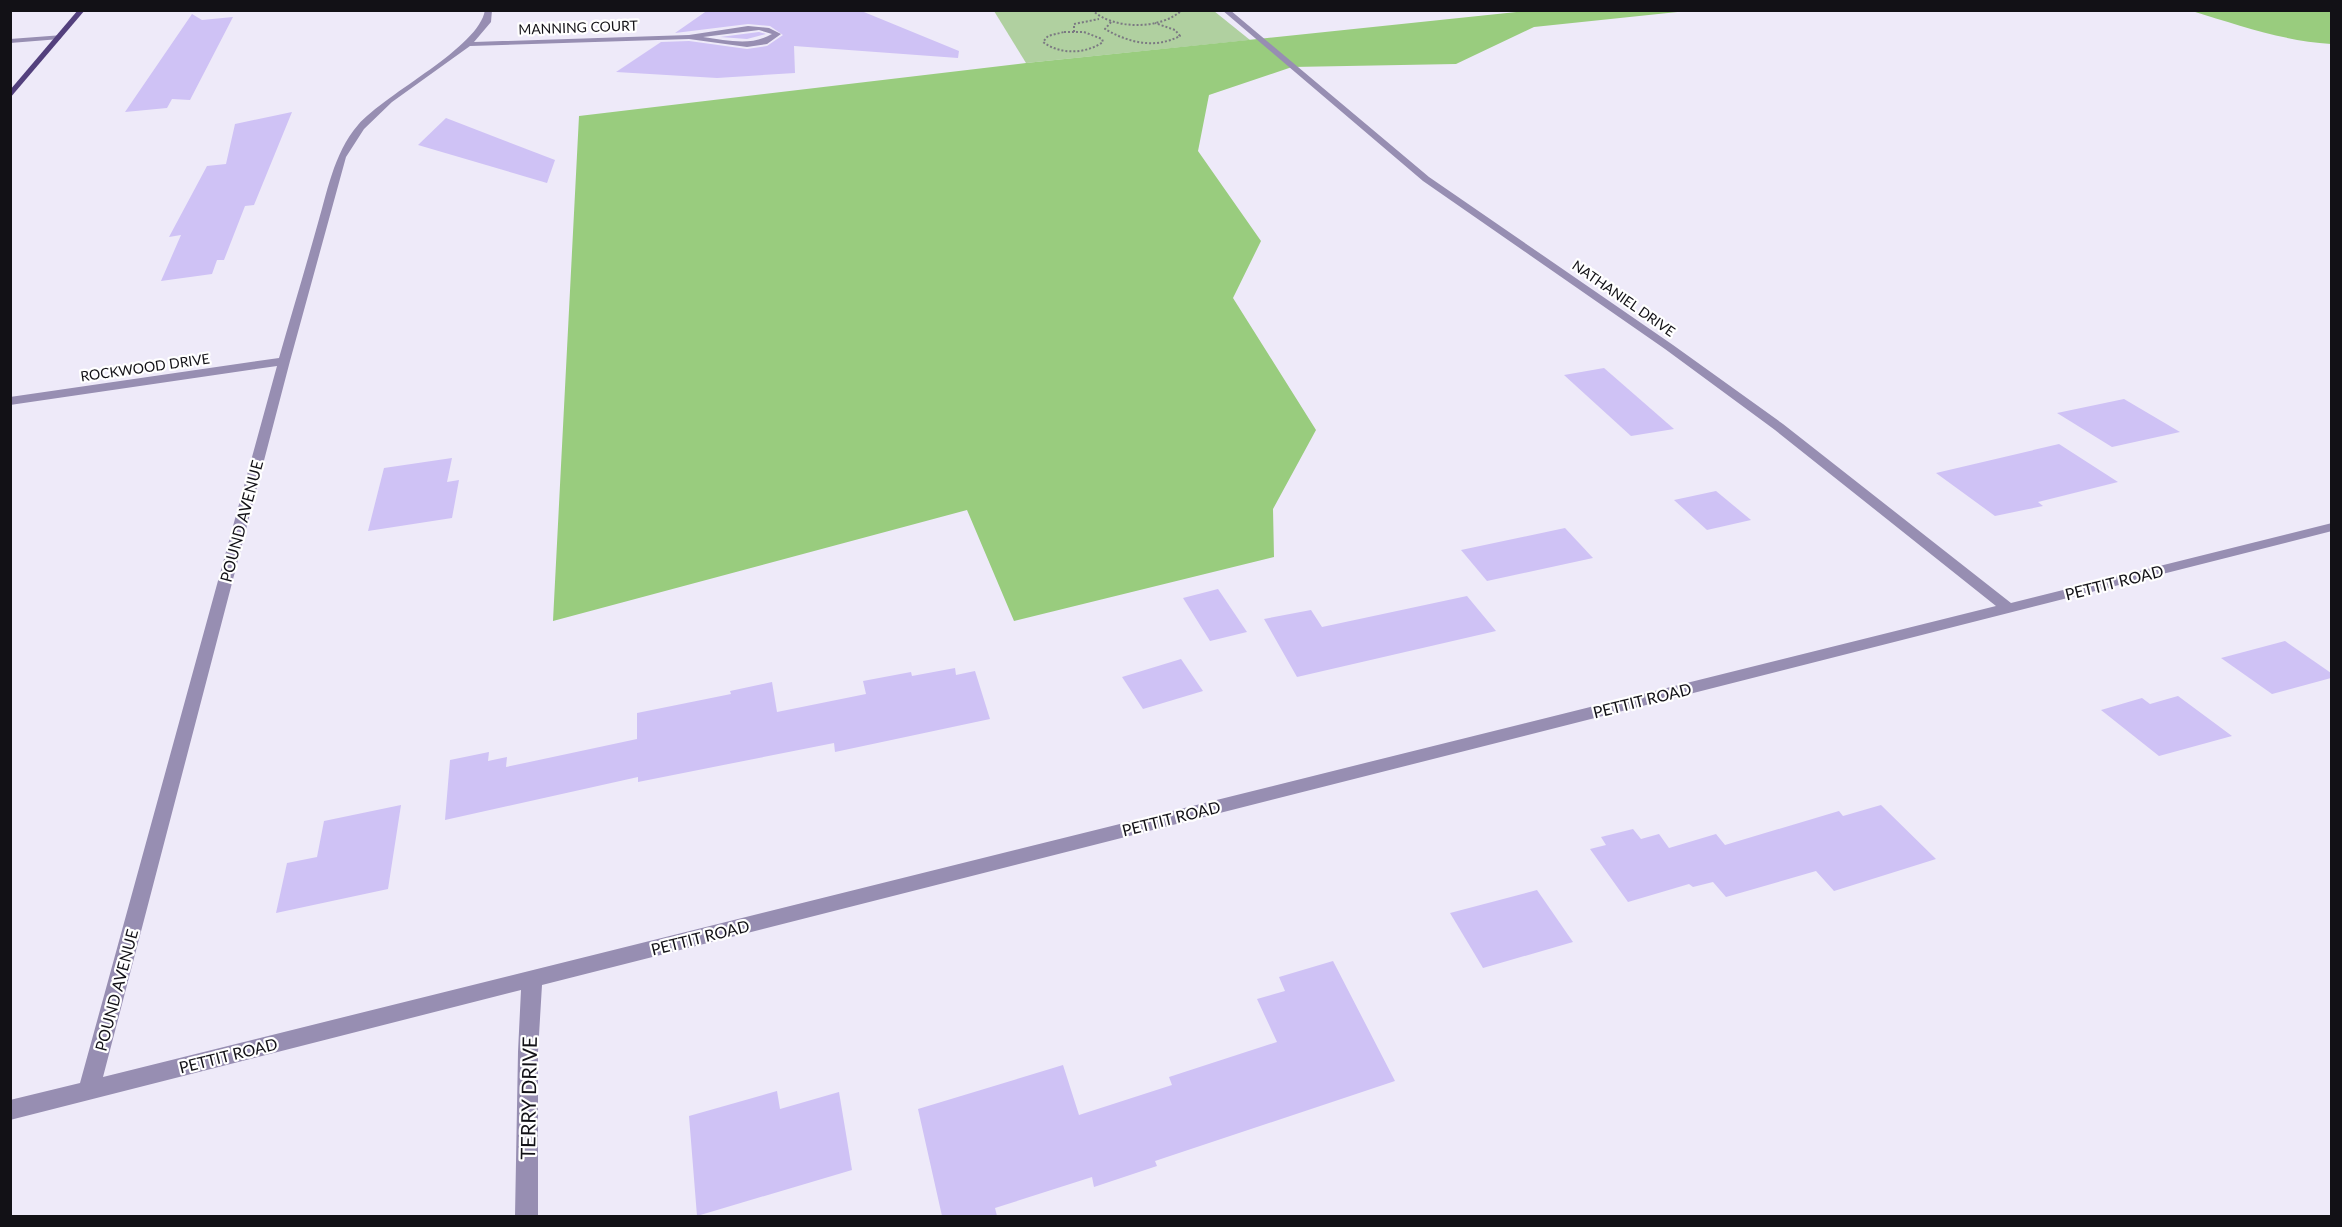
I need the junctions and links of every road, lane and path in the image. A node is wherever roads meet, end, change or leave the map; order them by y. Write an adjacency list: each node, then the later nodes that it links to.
1 (82, 10): 10 (main road)
2 (489, 10): 13 (street, POUND AVENUE)
3 (1092, 10): 6 (path)
4 (1182, 10): 8 (path)
5 (1225, 10): 18 (street, NATHANIEL DRIVE)
6 (1100, 18): 7 (path); 9 (path)
7 (1111, 21): 8 (path); 8 (path)
8 (1155, 23)
9 (1074, 32): 9 (path)
10 (60, 37): 12 (street); 14 (main road)
11 (689, 37): 11 (street, MANNING COURT); 13 (street, MANNING COURT)
12 (10, 41)
13 (468, 44): 15 (street, POUND AVENUE)
14 (10, 96)
15 (284, 361): 16 (street, ROCKWOOD DRIVE); 20 (street, POUND AVENUE)
16 (10, 402)
17 (2331, 527): 18 (street, PETTIT ROAD)
18 (2008, 608): 19 (street, PETTIT ROAD)
19 (532, 979): 20 (street, PETTIT ROAD); 22 (street, TERRY DRIVE)
20 (89, 1090): 21 (street, PETTIT ROAD)
21 (10, 1110)
22 (527, 1216)

